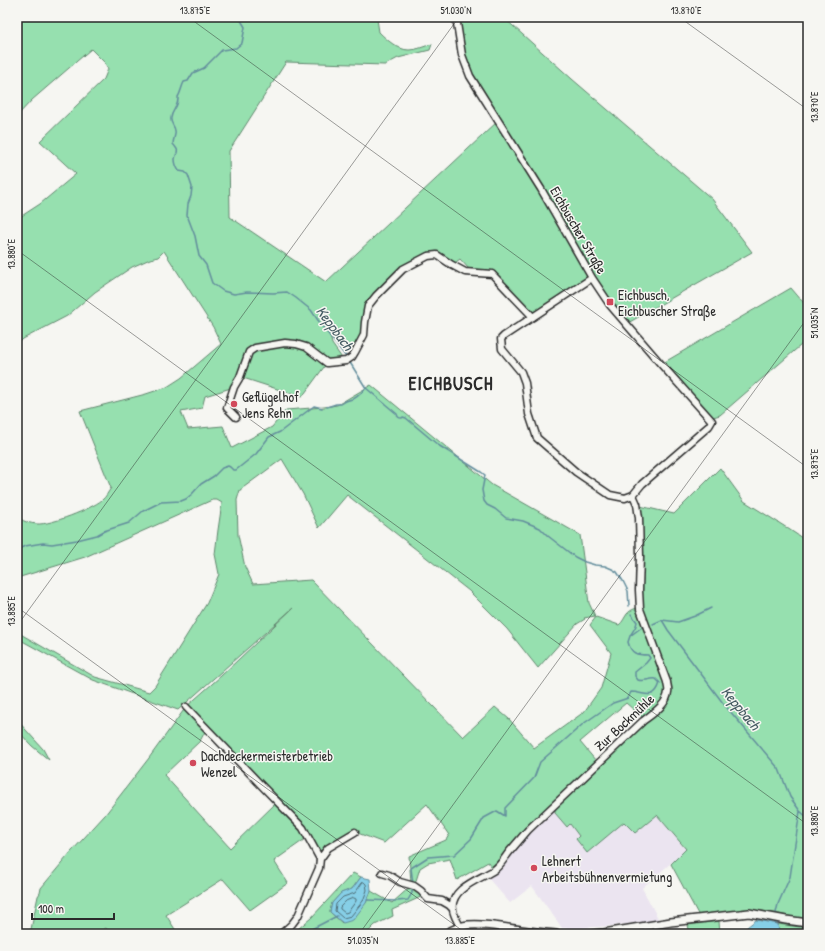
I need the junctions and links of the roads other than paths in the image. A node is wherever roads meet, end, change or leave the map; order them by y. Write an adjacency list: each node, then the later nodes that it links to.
1 (456, 17): 2 (street, Eichbuscher Straße)
2 (592, 278): 3 (street); 5 (street, Eichbuscher Straße)
3 (533, 317): 4 (street); 5 (street)
4 (236, 417)
5 (633, 495): 10 (street, Zur Bockmühle)
6 (186, 706): 8 (street)
7 (355, 832): 8 (street)
8 (320, 859): 14 (street)
9 (382, 873): 10 (street)
10 (453, 909): 12 (street)
11 (808, 923): 17 (street)
12 (460, 927): 13 (street); 15 (street)
13 (534, 933): 16 (street)
14 (281, 934)
15 (445, 934)
16 (556, 934)
17 (594, 934)

